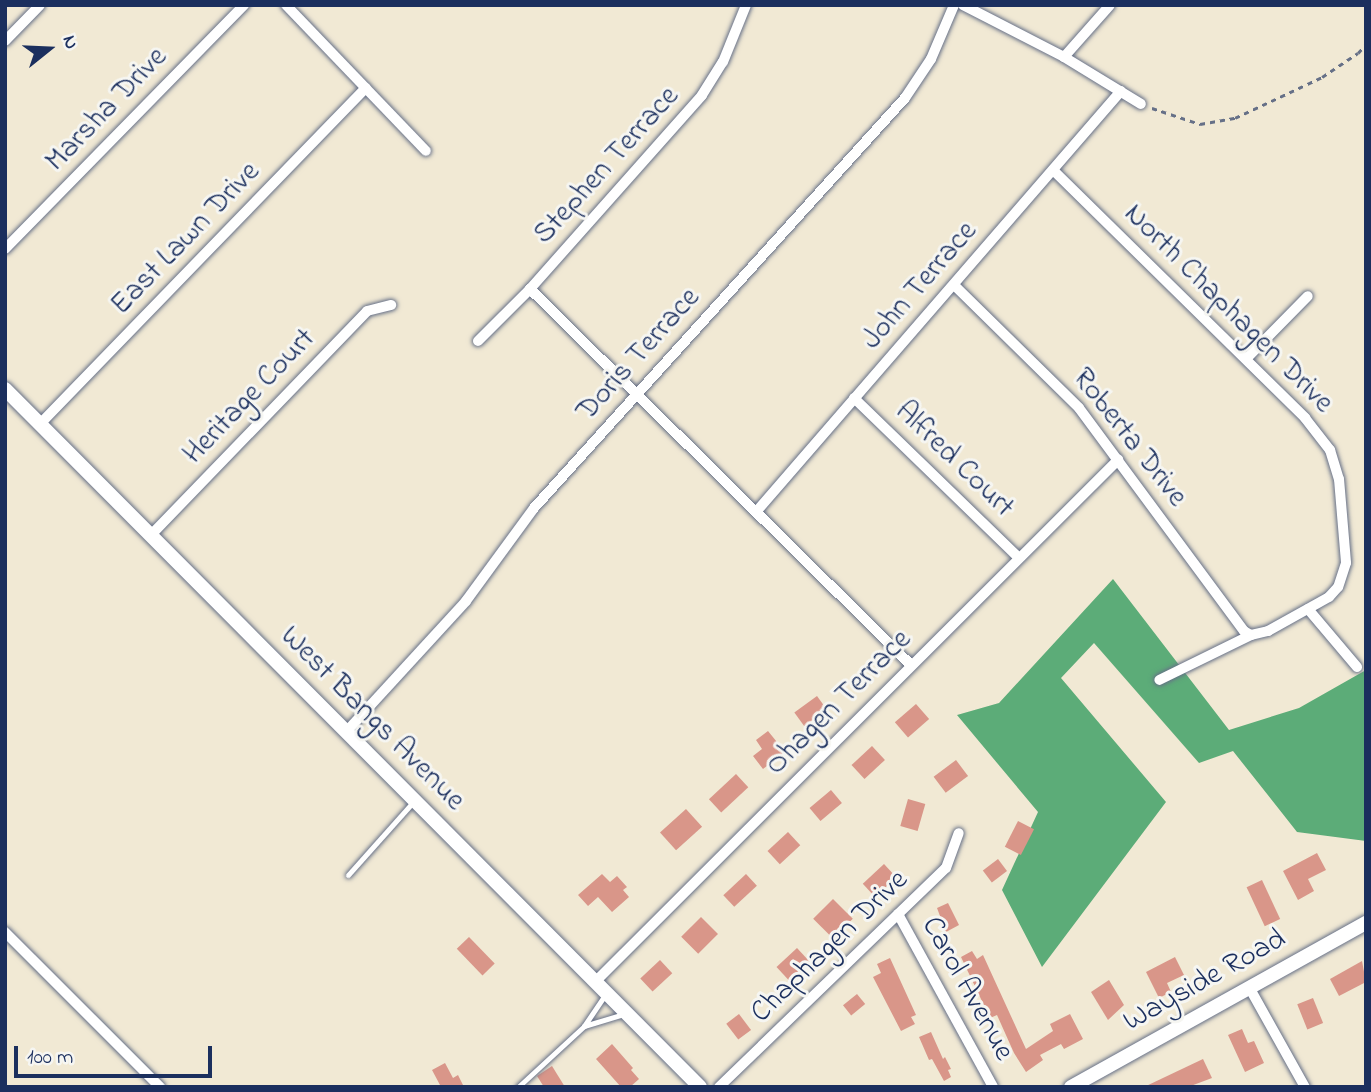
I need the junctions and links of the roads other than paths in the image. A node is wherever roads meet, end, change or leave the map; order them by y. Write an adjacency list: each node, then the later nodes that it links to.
1 (40, 5): 8 (street)
2 (244, 5): 15 (street, Marsha Drive)
3 (286, 5): 10 (street)
4 (747, 5): 17 (street, Stephen Terrace)
5 (954, 5): 23 (street, Doris Terrace)
6 (963, 5): 9 (street)
7 (1111, 5): 9 (street)
8 (5, 41)
9 (1065, 57): 11 (street)
10 (366, 88): 13 (street); 25 (street, East Lawn Drive)
11 (1121, 91): 12 (street); 14 (street, John Terrace)
12 (1141, 104)
13 (426, 151)
14 (1053, 170): 16 (street, John Terrace); 21 (street, North Chaphagen Drive)
15 (5, 249)
16 (954, 285): 24 (street, John Terrace); 26 (street, Roberta Drive)
17 (530, 289): 20 (street, Stephen Terrace); 23 (street)
18 (1308, 296): 21 (street)
19 (391, 304): 28 (street, Heritage Court)
20 (478, 341)
21 (1246, 359): 30 (street, North Chaphagen Drive)
22 (5, 389): 25 (street, West Bangs Avenue)
23 (637, 394): 27 (street); 35 (street, Doris Terrace)
24 (855, 398): 27 (street, John Terrace); 29 (street, Alfred Court)
25 (40, 424): 28 (street, West Bangs Avenue)
26 (1118, 460): 29 (street, Ohagen Terrace); 31 (street, Roberta Drive)
27 (756, 512): 32 (street)
28 (151, 535): 35 (street, West Bangs Avenue)
29 (1019, 558): 32 (street, Ohagen Terrace)
30 (1308, 609): 31 (street, North Chaphagen Drive); 33 (street)
31 (1251, 635): 34 (street, North Chaphagen Drive)
32 (911, 665): 42 (street, Ohagen Terrace)
33 (1357, 667)
34 (1159, 680)
35 (347, 731): 36 (street, West Bangs Avenue)
36 (415, 800): 38 (lane); 42 (street, West Bangs Avenue)
37 (959, 833): 39 (street, Chaphagen Drive)
38 (348, 875)
39 (898, 914): 50 (street, Chaphagen Drive); 51 (street, Carol Avenue)
40 (1366, 923): 43 (street, Wayside Road)
41 (5, 932): 47 (street)
42 (596, 981): 44 (street, West Bangs Avenue)
43 (1249, 988): 52 (street, Wayside Road); 53 (street)
44 (607, 993): 45 (street, West Bangs Avenue); 46 (lane)
45 (627, 1013): 46 (lane); 49 (street, West Bangs Avenue)
46 (584, 1026): 48 (lane)
47 (160, 1087)
48 (518, 1087)
49 (700, 1087)
50 (719, 1087)
51 (993, 1087)
52 (1071, 1087)
53 (1304, 1087)

